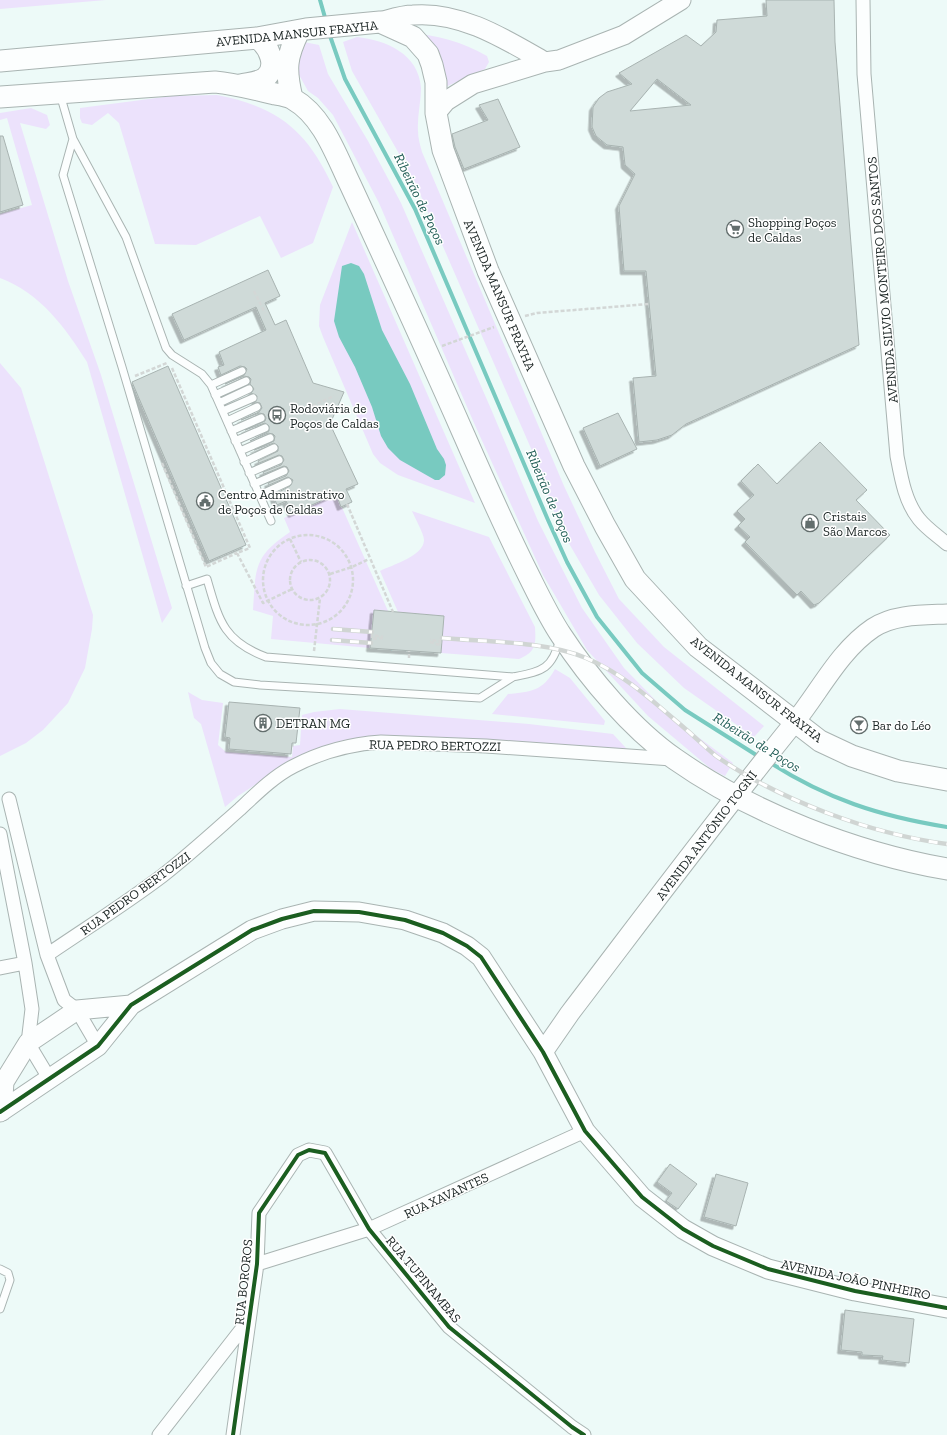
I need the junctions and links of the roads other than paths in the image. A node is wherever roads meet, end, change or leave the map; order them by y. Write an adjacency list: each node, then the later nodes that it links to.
1 (681, 0): 7 (street)
2 (863, 0): 39 (street, AVENIDA SILVIO MONTEIRO DOS SANTOS)
3 (371, 23): 4 (main road, AVENIDA MANSUR FRAYHA); 7 (street); 12 (main road, AVENIDA MANSUR FRAYHA)
4 (303, 30): 5 (main road, AVENIDA MANSUR FRAYHA); 11 (main road)
5 (257, 38): 6 (main road, AVENIDA MANSUR FRAYHA); 8 (main road)
6 (0, 61)
7 (544, 62): 12 (street)
8 (240, 85): 9 (main road); 11 (main road)
9 (60, 94): 10 (main road); 13 (lane)
10 (0, 97)
11 (292, 98): 42 (main road)
12 (436, 113): 44 (main road, AVENIDA MANSUR FRAYHA)
13 (73, 139): 16 (lane); 40 (lane)
14 (242, 371): 16 (lane)
15 (246, 381): 18 (lane)
16 (211, 385): 18 (lane)
17 (249, 389): 20 (lane)
18 (215, 395): 20 (lane)
19 (253, 398): 22 (lane)
20 (219, 403): 22 (lane)
21 (257, 407): 24 (lane)
22 (223, 411): 24 (lane)
23 (261, 418): 26 (lane)
24 (227, 421): 26 (lane)
25 (265, 428): 28 (lane)
26 (231, 431): 28 (lane)
27 (270, 438): 30 (lane)
28 (235, 441): 30 (lane)
29 (274, 448): 32 (lane)
30 (240, 451): 32 (lane)
31 (279, 460): 34 (lane)
32 (244, 462): 34 (lane)
33 (284, 471): 36 (lane)
34 (249, 473): 36 (lane)
35 (288, 482): 37 (lane)
36 (254, 484): 37 (lane)
37 (260, 496): 38 (lane)
38 (271, 521)
39 (947, 544)
40 (186, 586): 43 (lane); 43 (lane)
41 (947, 614): 44 (street, AVENIDA ANTÔNIO TOGNI)
42 (561, 635): 43 (lane); 45 (main road)
43 (513, 677)
44 (796, 721): 46 (main road, AVENIDA MANSUR FRAYHA); 47 (street, AVENIDA ANTÔNIO TOGNI)
45 (674, 759): 47 (main road); 51 (street, RUA PEDRO BERTOZZI)
46 (947, 780)
47 (735, 796): 50 (main road); 57 (street, AVENIDA ANTÔNIO TOGNI)
48 (9, 799): 51 (street)
49 (0, 834): 52 (street)
50 (947, 869)
51 (47, 955): 55 (street)
52 (25, 963): 53 (street); 56 (street)
53 (0, 968)
54 (131, 1005): 55 (street); 57 (street, AVENIDA JOÃO PINHEIRO); 58 (street, AVENIDA JOÃO PINHEIRO)
55 (77, 1010): 56 (street); 58 (street)
56 (28, 1043): 59 (street); 60 (street)
57 (539, 1044): 61 (street, AVENIDA JOÃO PINHEIRO)
58 (98, 1046): 59 (street, AVENIDA JOÃO PINHEIRO)
59 (49, 1078): 60 (street, AVENIDA JOÃO PINHEIRO)
60 (1, 1111)
61 (586, 1131): 63 (street, RUA XAVANTES); 66 (street, AVENIDA JOÃO PINHEIRO)
62 (309, 1150): 63 (street, RUA TUPINAMBAS); 64 (street, RUA BOROROS)
63 (369, 1229): 64 (street, RUA XAVANTES); 71 (street, RUA TUPINAMBAS)
64 (257, 1264): 68 (street, RUA BOROROS)
65 (0, 1268): 67 (lane)
66 (947, 1308)
67 (0, 1309)
68 (249, 1319): 69 (street, RUA BOROROS); 70 (street)
69 (235, 1434)
70 (159, 1435)
71 (584, 1435)

